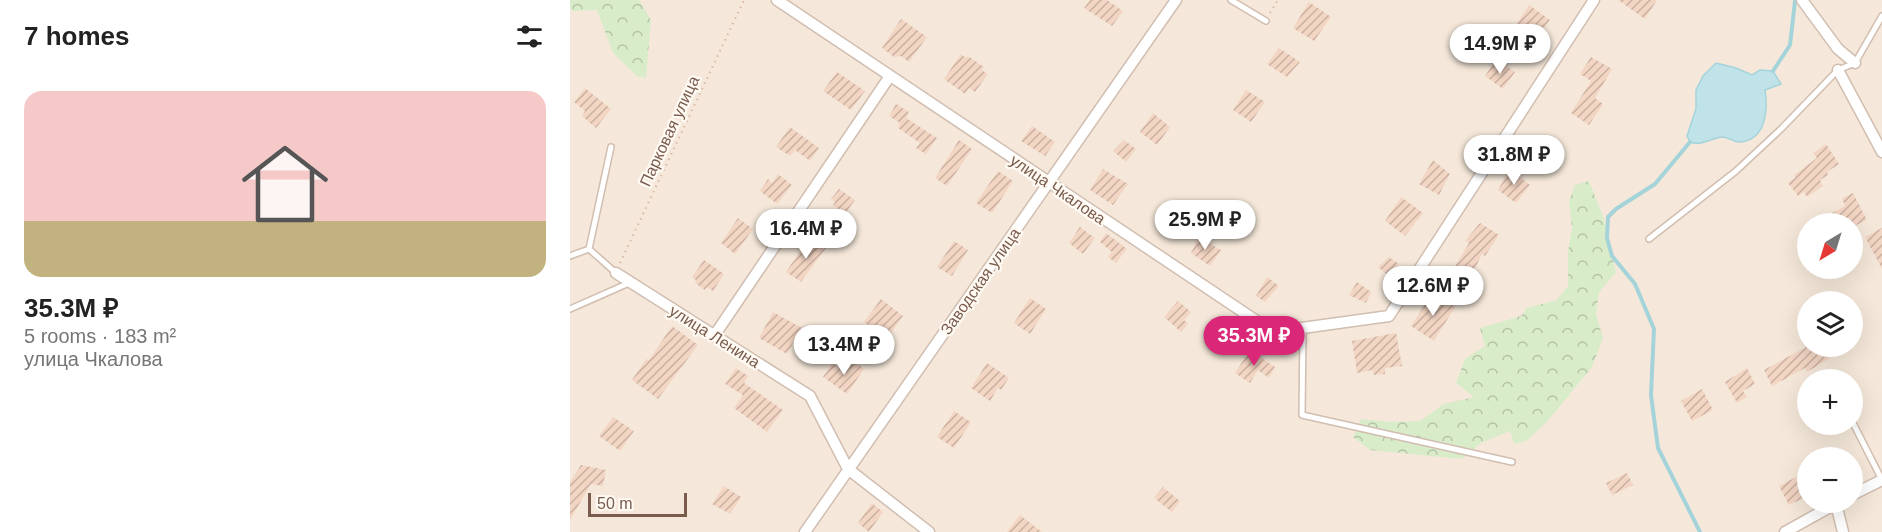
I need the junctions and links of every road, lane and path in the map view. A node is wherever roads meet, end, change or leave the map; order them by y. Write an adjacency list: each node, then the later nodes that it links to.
1 (744, 0): 19 (path, Парковая улица)
2 (777, 0): 12 (street, улица Чкалова)
3 (1176, 0): 15 (street, Заводская улица)
4 (1231, 0): 9 (lane)
5 (1278, 0): 9 (path)
6 (1594, 0): 22 (street, улица Чкалова)
7 (1804, 3): 10 (street)
8 (1882, 16): 10 (lane)
9 (1266, 21)
10 (1855, 63): 11 (lane)
11 (1838, 70): 14 (street); 16 (lane)
12 (890, 76): 15 (street, улица Чкалова); 23 (street)
13 (611, 147): 17 (lane)
14 (1882, 152)
15 (1049, 182): 22 (street, улица Чкалова); 26 (street, Заводская улица)
16 (1649, 239)
17 (589, 249): 18 (lane); 19 (lane)
18 (570, 256)
19 (616, 273): 20 (street, улица Ленина)
20 (630, 282): 21 (lane); 23 (street, улица Ленина)
21 (570, 309)
22 (1303, 328): 25 (lane)
23 (714, 336): 26 (street, улица Ленина)
24 (1859, 435): 27 (lane)
25 (1512, 462)
26 (848, 469): 31 (street, Заводская улица); 32 (street, улица Ленина)
27 (1882, 480): 28 (street)
28 (1863, 490)
29 (1819, 513): 33 (street)
30 (1839, 513): 34 (street)
31 (805, 532)
32 (929, 532)
33 (1785, 532)
34 (1844, 532)

